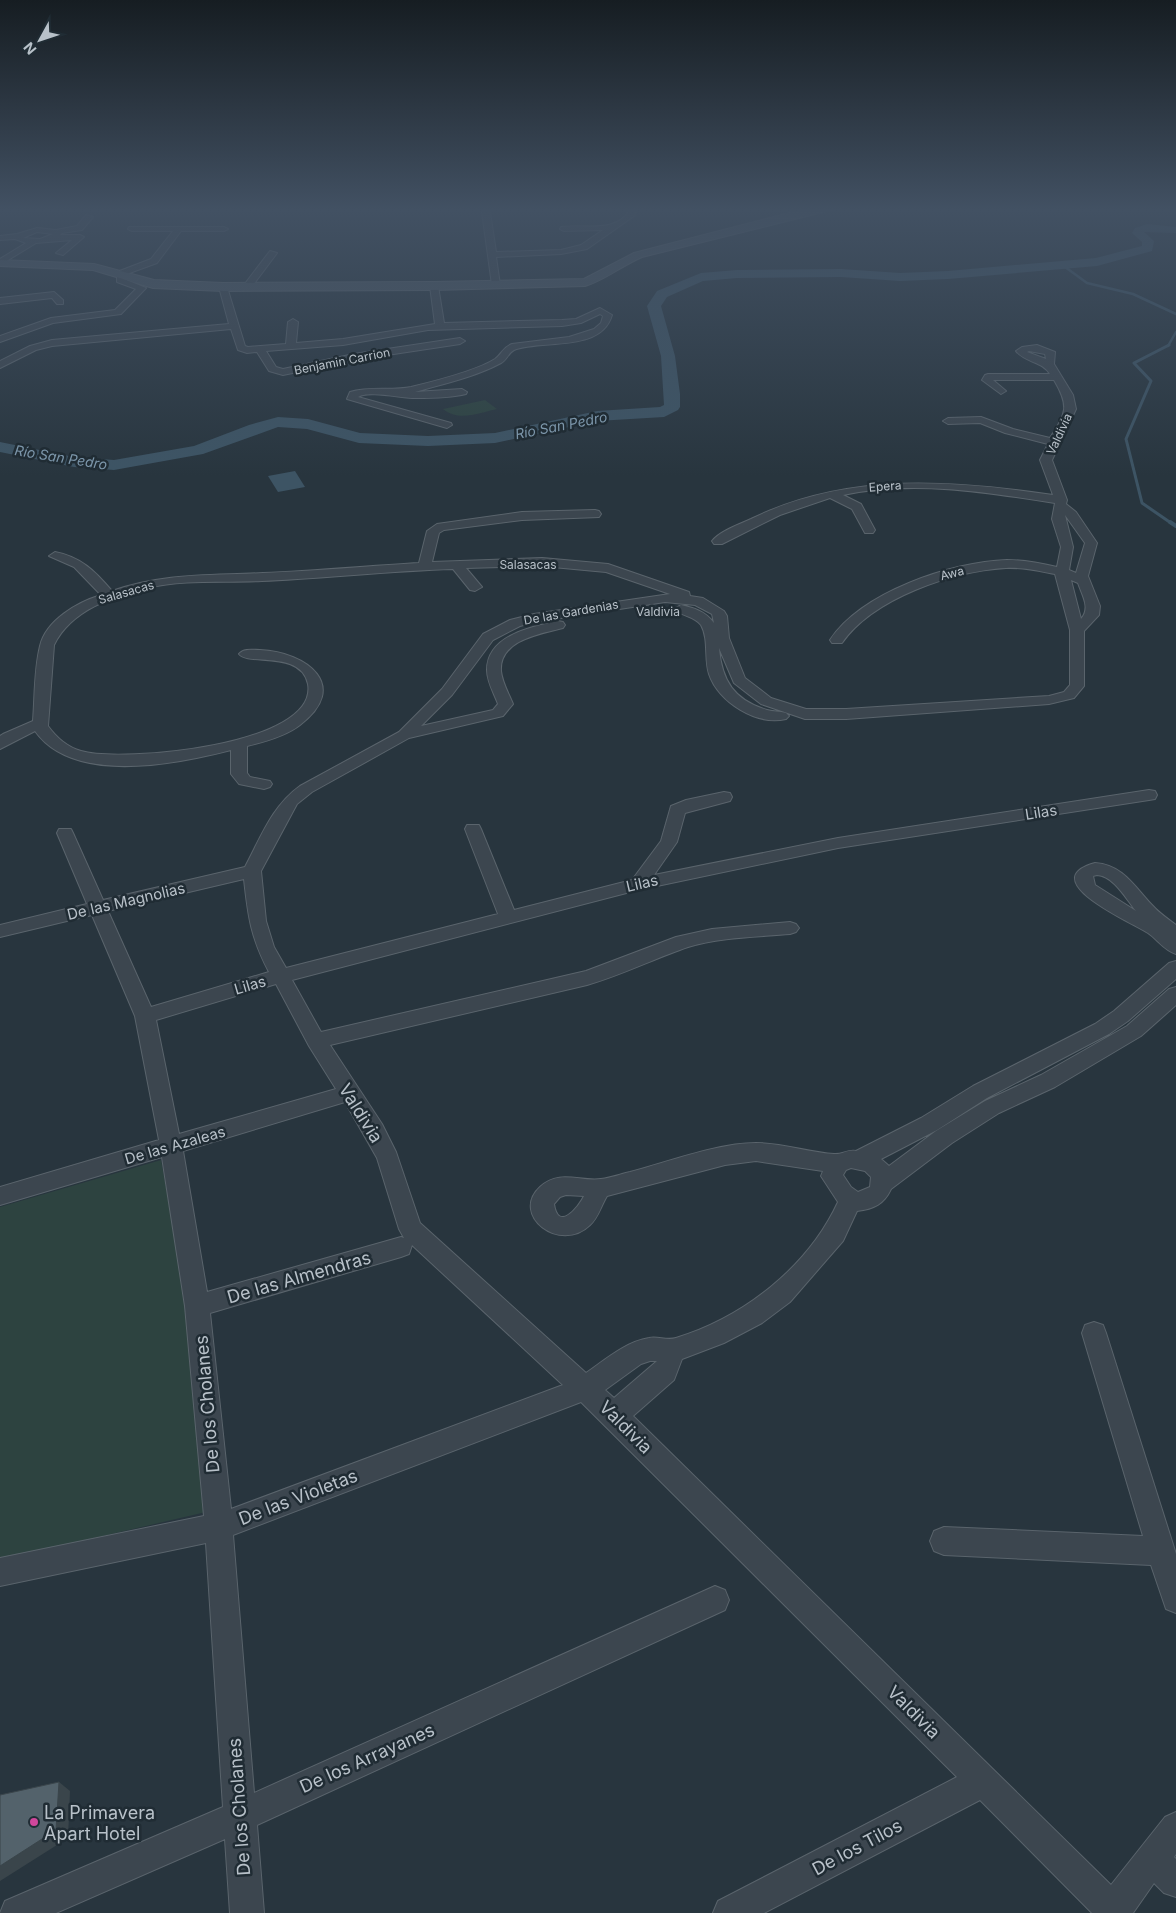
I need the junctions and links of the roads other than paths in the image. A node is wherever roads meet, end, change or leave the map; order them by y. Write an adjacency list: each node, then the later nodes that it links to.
1 (26, 298): 6 (street)
2 (57, 298): 8 (street)
3 (133, 298): 14 (street)
4 (226, 298): 13 (street, Benjamin Carrion)
5 (437, 298): 12 (street)
6 (20, 299): 7 (street); 9 (street)
7 (0, 301)
8 (60, 302)
9 (22, 309)
10 (497, 321): 12 (street)
11 (293, 322): 17 (street)
12 (442, 325): 17 (street); 23 (street)
13 (234, 326): 18 (street, Benjamin Carrion); 20 (street)
14 (0, 339)
15 (460, 341): 18 (street, Benjamin Carrion)
16 (358, 344): 18 (street)
17 (292, 346): 18 (street)
18 (262, 352)
19 (1049, 364): 21 (street, Valdivia)
20 (0, 365)
21 (1057, 377): 22 (street); 27 (street, Valdivia)
22 (1001, 391)
23 (375, 392): 24 (street); 26 (street)
24 (462, 392)
25 (948, 421): 27 (street)
26 (447, 425)
27 (1054, 442): 29 (street, Valdivia)
28 (831, 494): 29 (street, Epera); 31 (street); 32 (street, Epera)
29 (1061, 503): 36 (street, Valdivia); 38 (street, Valdivia)
30 (595, 514): 35 (street)
31 (869, 530)
32 (718, 541)
33 (55, 556): 40 (street)
34 (456, 565): 35 (street, Salasacas); 37 (street, Salasacas); 39 (street)
35 (425, 566): 40 (street, Salasacas)
36 (1062, 572): 38 (street, Awa); 43 (street, Valdivia); 45 (street, Awa)
37 (630, 575): 41 (street, Salasacas); 42 (street)
38 (1084, 581): 43 (street)
39 (475, 587)
40 (108, 595): 47 (street, Salasacas)
41 (698, 601): 42 (street, De las Gardenias); 44 (street, De las Gardenias)
42 (625, 607): 44 (street, Valdivia); 48 (street, De las Gardenias); 48 (street, Valdivia)
43 (1077, 630): 44 (street, Valdivia)
44 (717, 638)
45 (837, 640)
46 (246, 654): 50 (street)
47 (40, 724): 49 (street); 50 (street)
48 (404, 735): 56 (street, De las Gardenias)
49 (0, 744)
50 (239, 744): 51 (street)
51 (264, 784)
52 (1149, 795): 57 (street, Lilas)
53 (724, 797): 57 (street)
54 (473, 829): 59 (street)
55 (65, 833): 58 (street, De los Cholanes)
56 (252, 871): 58 (street, De las Magnolias); 65 (street, Valdivia)
57 (638, 884): 59 (street, Lilas)
58 (98, 908): 61 (street, De las Magnolias); 67 (street, De los Cholanes)
59 (508, 917): 65 (street, Lilas)
60 (790, 928): 68 (street)
61 (0, 931)
62 (1176, 935): 63 (street)
63 (1176, 947)
64 (1176, 968): 71 (street)
65 (280, 976): 67 (street, Lilas); 68 (street, Valdivia)
66 (1176, 994): 73 (street)
67 (145, 1016): 70 (street, De los Cholanes)
68 (316, 1041): 69 (street, Valdivia)
69 (349, 1093): 70 (street, De las Azaleas); 81 (street, Valdivia)
70 (171, 1146): 75 (street, De las Azaleas); 78 (street, De los Cholanes)
71 (861, 1159): 72 (street); 73 (street)
72 (838, 1164): 74 (street); 76 (street)
73 (884, 1182): 76 (street)
74 (600, 1189)
75 (0, 1196)
76 (851, 1199): 80 (street)
77 (401, 1247): 78 (street, De las Almendras)
78 (197, 1306): 83 (street, De los Cholanes)
79 (1094, 1333): 85 (street)
80 (673, 1351): 81 (street, De las Violetas); 82 (street)
81 (586, 1388): 82 (street, Valdivia); 83 (street, De las Violetas)
82 (614, 1415): 89 (street, Valdivia)
83 (218, 1527): 86 (street, De las Violetas); 90 (street, De los Cholanes)
84 (944, 1541): 85 (street)
85 (1160, 1552): 87 (street)
86 (0, 1572)
87 (1176, 1599)
88 (716, 1600): 90 (street, De los Arrayanes)
89 (983, 1781): 94 (street, Valdivia); 97 (street, De los Tilos)
90 (240, 1816): 95 (street, De los Arrayanes); 96 (street, De los Cholanes)
91 (1176, 1828): 92 (street)
92 (1152, 1859): 93 (street); 94 (street)
93 (1176, 1881)
94 (1114, 1911)
95 (17, 1913)
96 (247, 1913)
97 (730, 1913)

